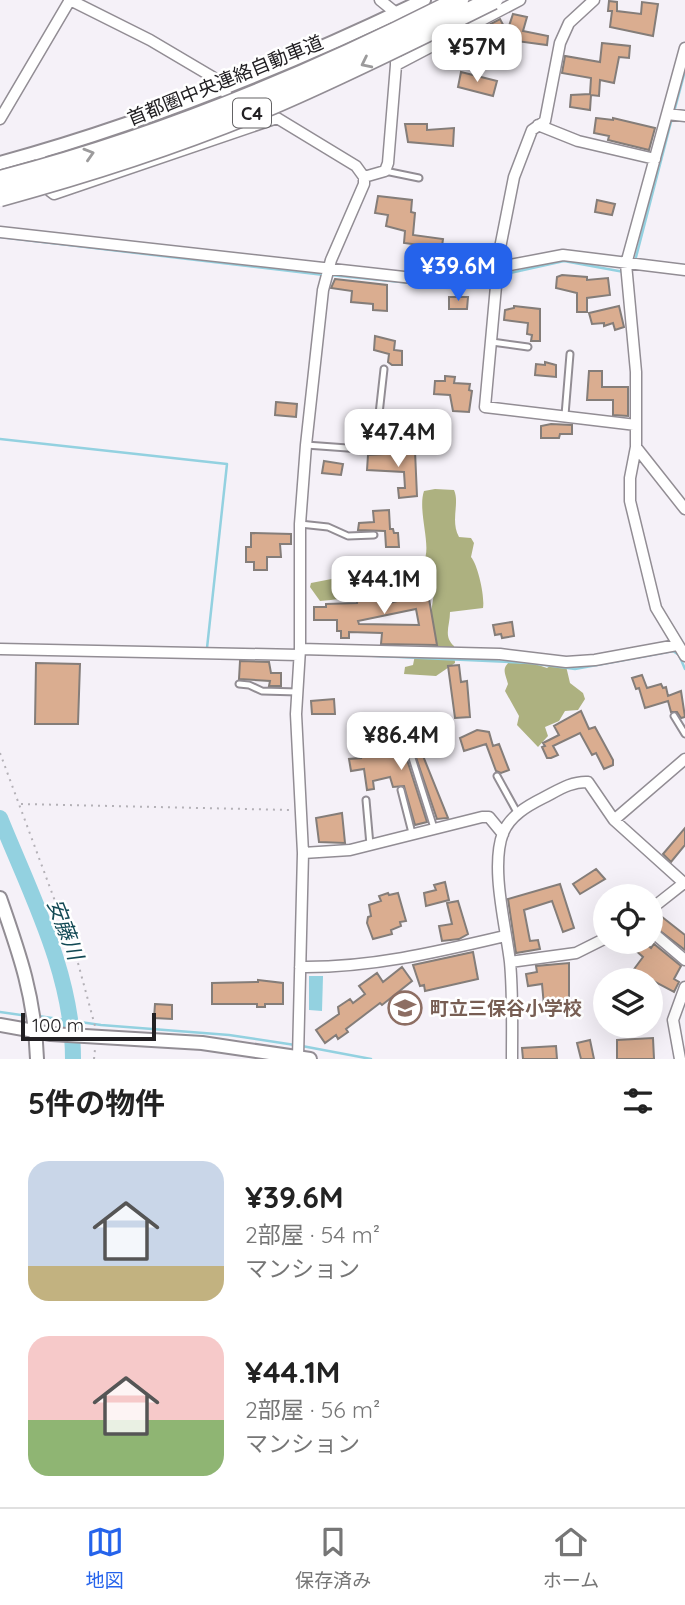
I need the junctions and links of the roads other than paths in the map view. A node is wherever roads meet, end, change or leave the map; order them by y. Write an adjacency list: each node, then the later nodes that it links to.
1 (380, 0): 8 (street)
2 (424, 0): 8 (street)
3 (459, 0): 23 (highway, 首都圏中央連絡自動車道 / C4, one-way to 3, bridge)
4 (493, 0): 24 (highway, 首都圏中央連絡自動車道 / C4, one-way to 24, bridge)
5 (520, 0): 10 (street)
6 (594, 0): 15 (street)
7 (67, 1): 11 (street); 14 (street)
8 (396, 13): 10 (street); 11 (street)
9 (685, 48): 12 (street)
10 (396, 65): 20 (street)
11 (224, 89): 16 (street); 17 (street)
12 (667, 114): 13 (street); 18 (street)
13 (685, 116)
14 (0, 120)
15 (538, 125): 18 (street); 27 (street)
16 (240, 131): 17 (street); 21 (street)
17 (39, 153): 19 (street)
18 (654, 159): 26 (street)
19 (0, 163)
20 (384, 171): 21 (street); 22 (lane)
21 (364, 177): 28 (street)
22 (418, 177)
23 (0, 180)
24 (0, 197)
25 (0, 232): 28 (street)
26 (625, 264): 27 (street); 29 (street); 35 (street)
27 (499, 267): 28 (street); 30 (street)
28 (328, 270): 36 (street)
29 (685, 270)
30 (492, 342): 31 (lane); 34 (street)
31 (528, 347)
32 (570, 354): 34 (lane)
33 (384, 369): 36 (lane)
34 (565, 415): 35 (street)
35 (636, 425): 37 (street)
36 (306, 445): 39 (street)
37 (636, 447): 38 (street); 41 (street)
38 (685, 509)
39 (300, 524): 40 (lane); 43 (street)
40 (374, 535)
41 (677, 645): 43 (street); 44 (street)
42 (0, 649): 43 (street)
43 (300, 652): 46 (street)
44 (685, 656)
45 (239, 684): 46 (lane)
46 (298, 692): 60 (street)
47 (674, 716): 48 (lane)
48 (685, 734)
49 (407, 742): 56 (lane)
50 (685, 759): 55 (street)
51 (497, 776): 54 (lane)
52 (401, 790): 57 (lane)
53 (366, 800): 59 (lane)
54 (519, 814): 55 (street); 58 (street)
55 (614, 820): 61 (street)
56 (434, 828): 57 (street); 58 (street)
57 (412, 833): 59 (street)
58 (503, 834): 64 (street)
59 (370, 845): 60 (street)
60 (303, 853): 69 (street)
61 (684, 884): 63 (street)
62 (0, 898): 72 (street)
63 (663, 900)
64 (505, 936): 68 (street); 69 (street)
65 (663, 941): 67 (street)
66 (593, 944): 68 (street)
67 (685, 960)
68 (510, 962): 75 (street)
69 (300, 967): 73 (street)
70 (685, 987): 76 (street)
71 (0, 1025): 72 (street)
72 (36, 1032): 73 (street); 74 (street)
73 (304, 1058)
74 (37, 1059)
75 (512, 1059)
76 (680, 1059)

